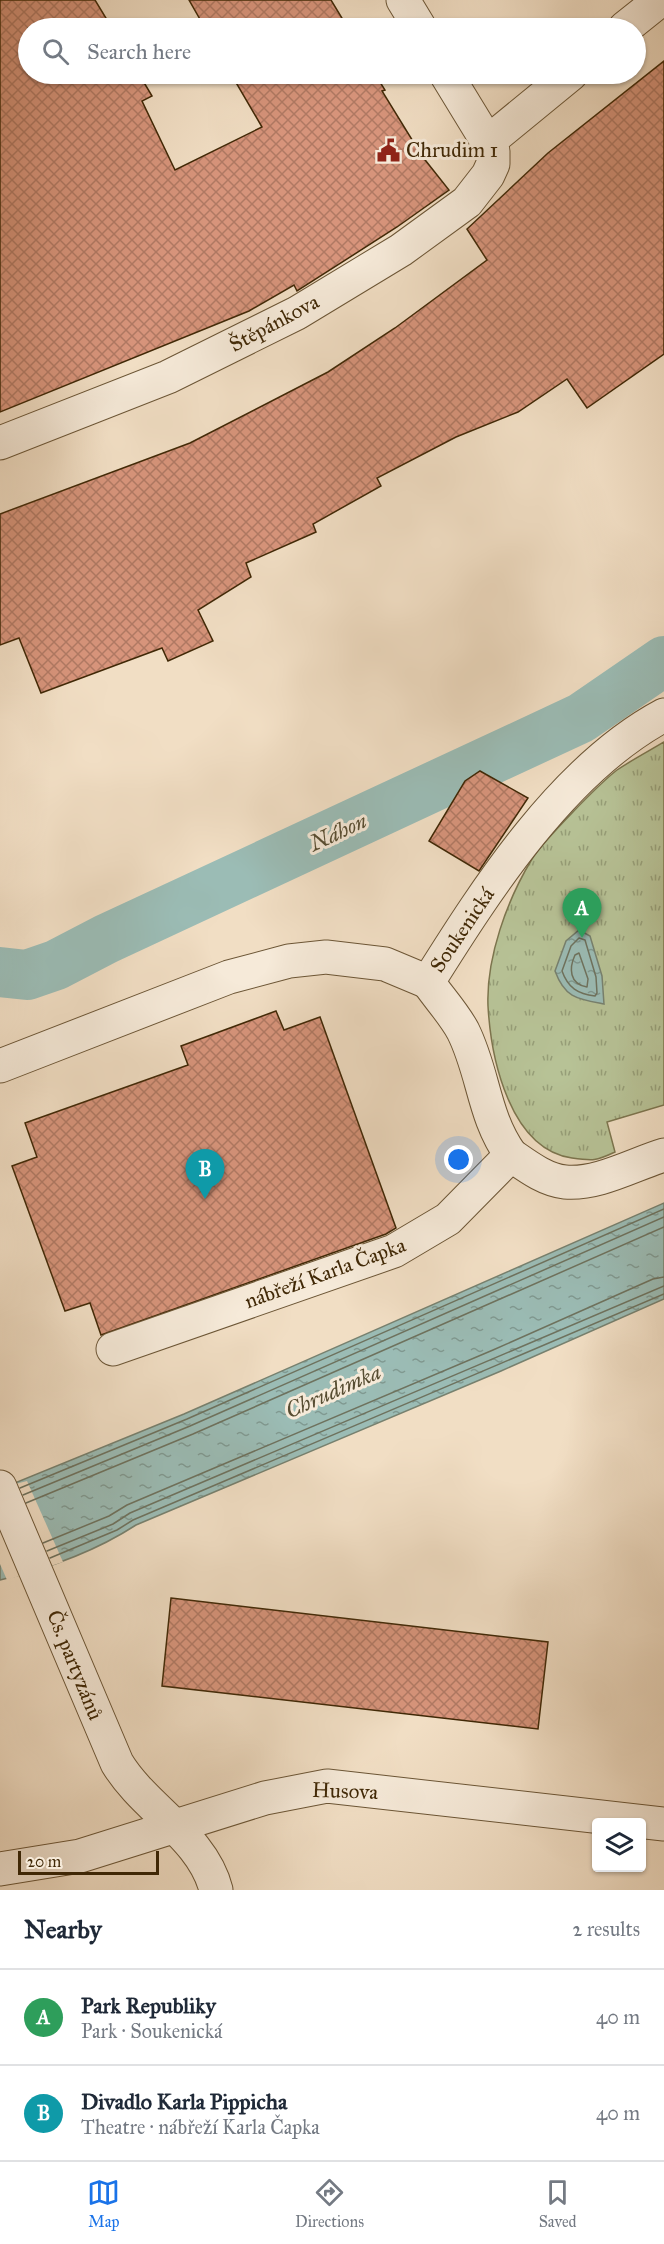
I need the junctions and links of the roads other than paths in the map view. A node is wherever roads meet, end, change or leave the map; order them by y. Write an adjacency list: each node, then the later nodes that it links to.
1 (403, 0): 3 (street)
2 (660, 0): 4 (street)
3 (414, 18)
4 (638, 18)
5 (452, 84): 7 (street)
6 (559, 84): 7 (street)
7 (488, 142): 8 (street, Štěpánkova)
8 (0, 442)
9 (664, 716): 10 (street, Soukenická)
10 (428, 982): 11 (street, Soukenická); 12 (street)
11 (0, 1066)
12 (511, 1155): 13 (street); 14 (street, nábřeží Karla Čapka)
13 (664, 1155)
14 (113, 1349)
15 (0, 1488): 17 (street, Čs. partyzánů)
16 (664, 1824): 17 (street, Husova)
17 (174, 1827): 18 (street, Husova); 19 (street, Čs. partyzánů)
18 (0, 1869)
19 (216, 1890)

